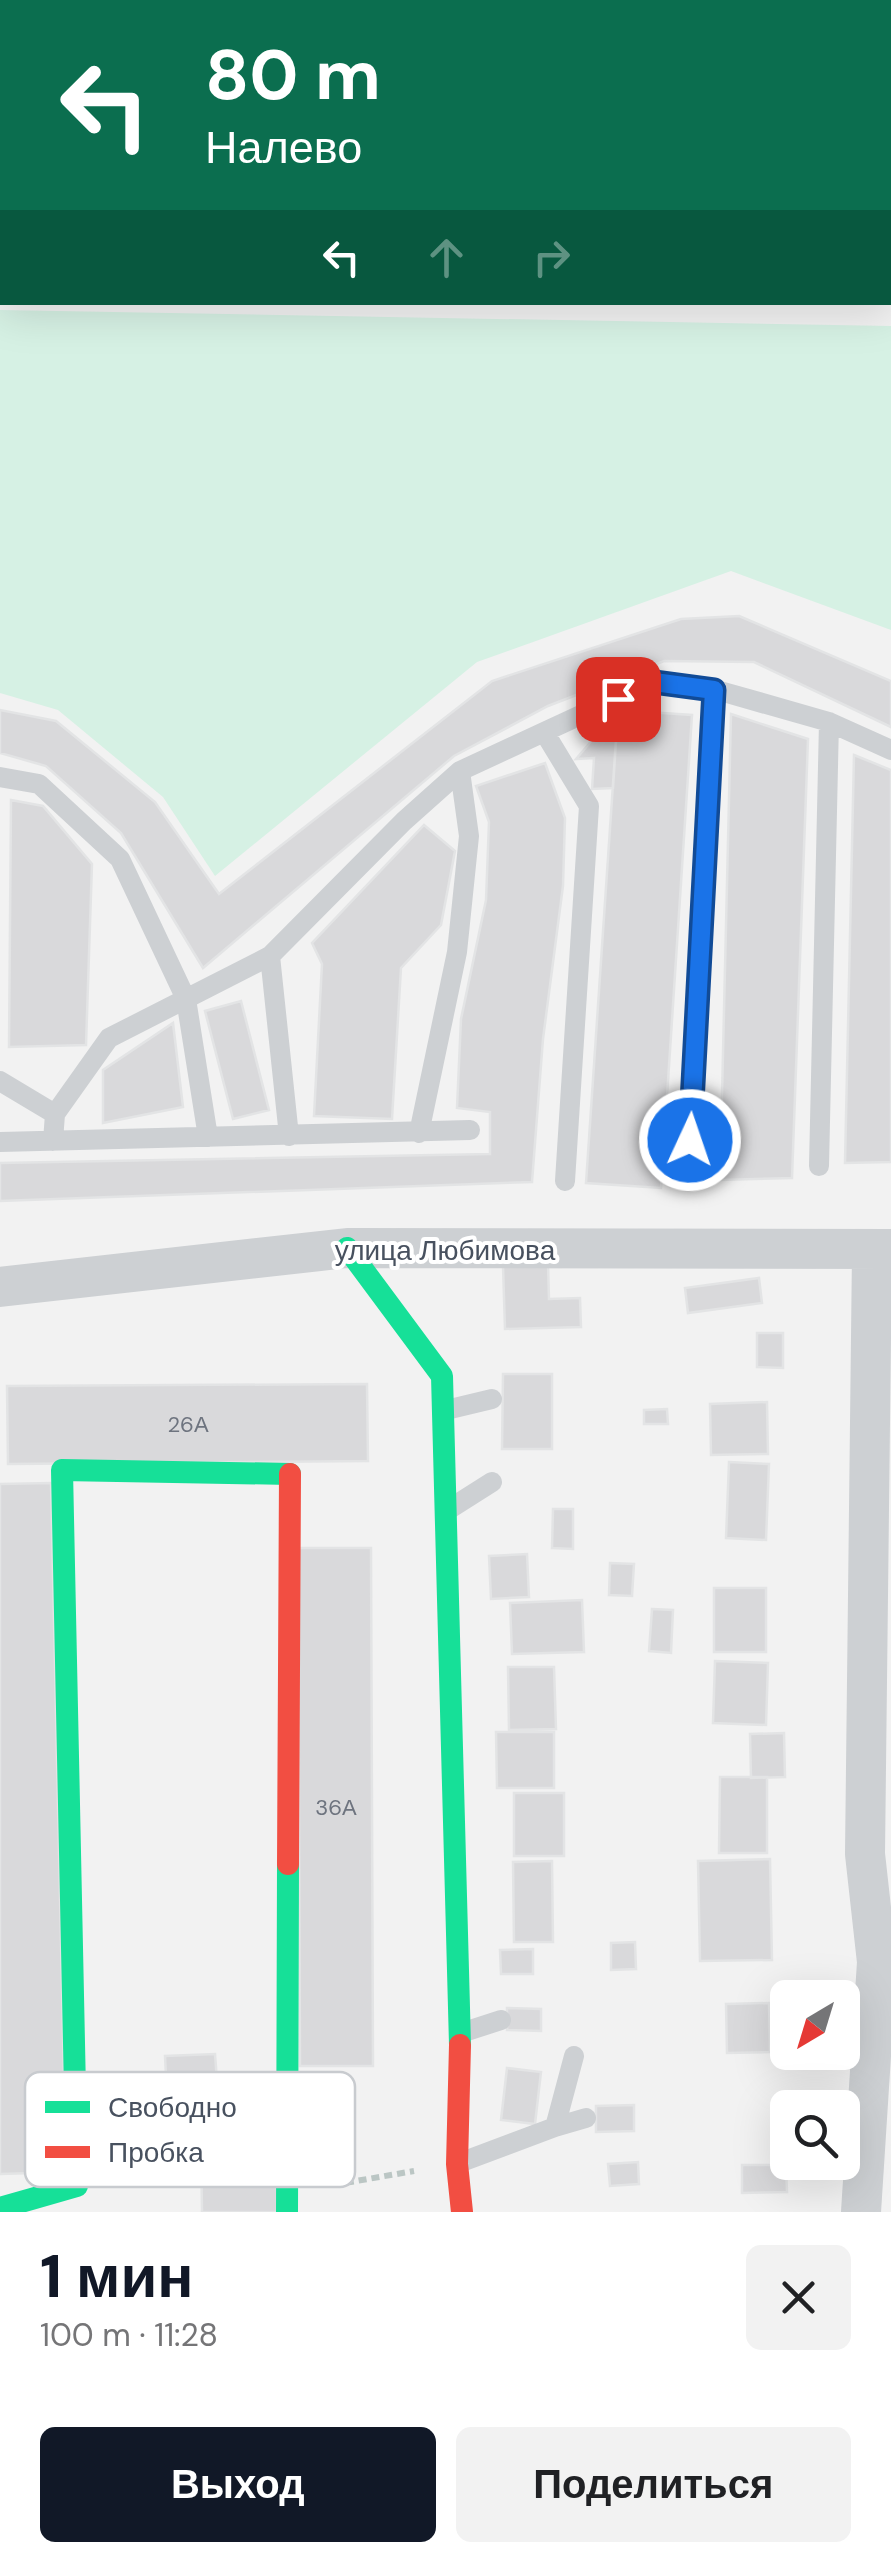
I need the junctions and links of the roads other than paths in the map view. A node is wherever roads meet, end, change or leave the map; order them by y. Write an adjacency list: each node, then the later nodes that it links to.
1 (714, 690): 2 (lane); 3 (lane); 18 (lane)
2 (829, 722): 4 (lane); 17 (lane)
3 (546, 735): 5 (lane); 19 (lane)
4 (891, 750)
5 (460, 771): 7 (lane); 12 (lane)
6 (0, 777): 8 (lane)
7 (270, 956): 8 (lane); 13 (lane)
8 (186, 999): 10 (lane); 14 (lane)
9 (0, 1081): 10 (lane)
10 (55, 1114): 15 (lane)
11 (470, 1130): 12 (lane)
12 (418, 1134): 13 (lane)
13 (288, 1136): 14 (lane)
14 (208, 1138): 15 (lane)
15 (53, 1141): 16 (lane)
16 (0, 1142)
17 (819, 1166)
18 (688, 1178)
19 (565, 1181)
20 (348, 1248): 21 (street, улица Любимова); 22 (street, улица Любимова); 24 (street)
21 (881, 1250): 27 (street)
22 (0, 1287)
23 (492, 1400): 24 (lane)
24 (443, 1411): 26 (street)
25 (492, 1482): 26 (lane)
26 (446, 1511): 29 (street)
27 (884, 1962): 39 (street)
28 (500, 2020): 29 (lane)
29 (460, 2033): 35 (street)
30 (574, 2056): 34 (lane)
31 (75, 2072): 32 (street)
32 (288, 2072)
33 (586, 2118): 34 (lane)
34 (555, 2127): 35 (lane)
35 (458, 2164): 38 (street)
36 (74, 2187): 37 (street)
37 (0, 2208)
38 (462, 2212)
39 (860, 2212)

